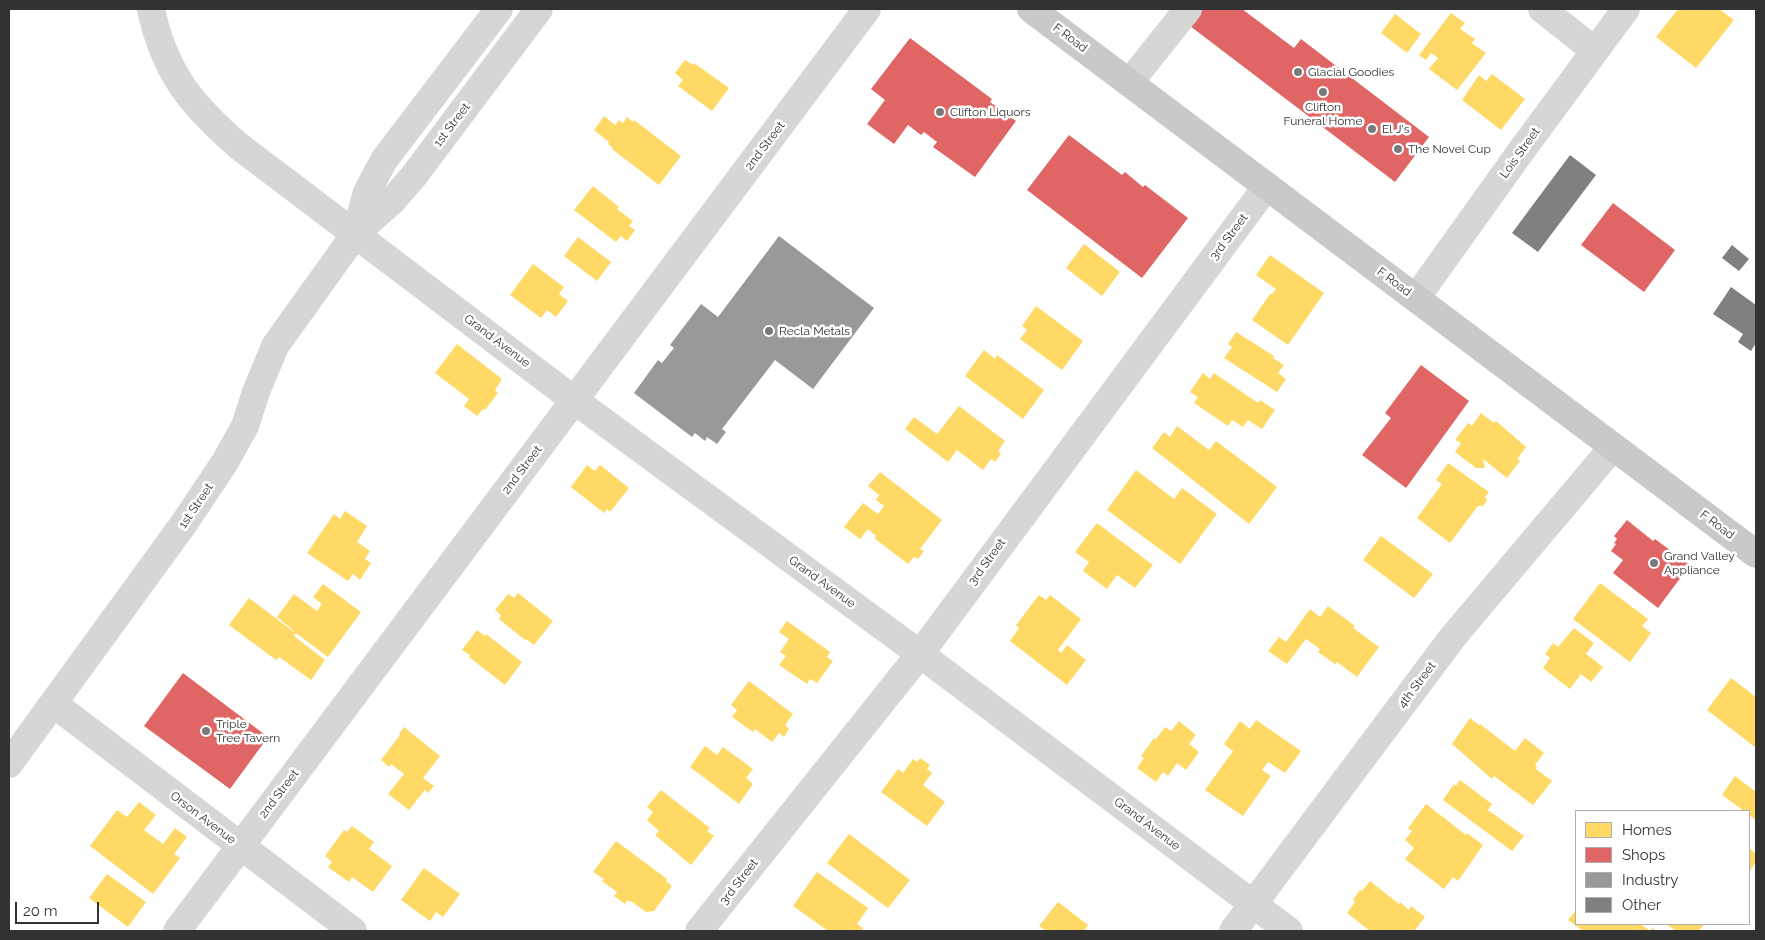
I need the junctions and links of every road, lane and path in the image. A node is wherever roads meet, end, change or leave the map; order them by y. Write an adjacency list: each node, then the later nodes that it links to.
1 (151, 9): 12 (street, Grand Avenue)
2 (499, 9): 12 (street, 1st Street)
3 (539, 9): 12 (street, 1st Street)
4 (867, 9): 14 (street, 2nd Street)
5 (1031, 9): 10 (main road, F Road)
6 (1188, 9): 10 (street)
7 (1542, 9): 9 (street)
8 (1626, 9): 9 (street, Lois Street)
9 (1595, 51): 13 (street, Lois Street)
10 (1129, 83): 11 (main road, F Road)
11 (1266, 186): 13 (main road, F Road); 17 (street, 3rd Street)
12 (356, 233): 14 (street, Grand Avenue); 18 (street, 1st Street)
13 (1416, 298): 15 (main road, F Road)
14 (574, 400): 17 (street, Grand Avenue); 20 (street, 2nd Street)
15 (1613, 446): 16 (main road, F Road); 21 (street, 4th Street)
16 (1755, 552)
17 (920, 654): 21 (street, Grand Avenue); 24 (street, 3rd Street)
18 (54, 704): 19 (street, 1st Street); 20 (street, Orson Avenue)
19 (9, 764)
20 (241, 846): 22 (street, 2nd Street); 23 (street, Orson Avenue)
21 (1253, 905): 25 (street, 4th Street); 26 (street, Grand Avenue)
22 (177, 931)
23 (353, 931)
24 (699, 931)
25 (1233, 931)
26 (1289, 931)

